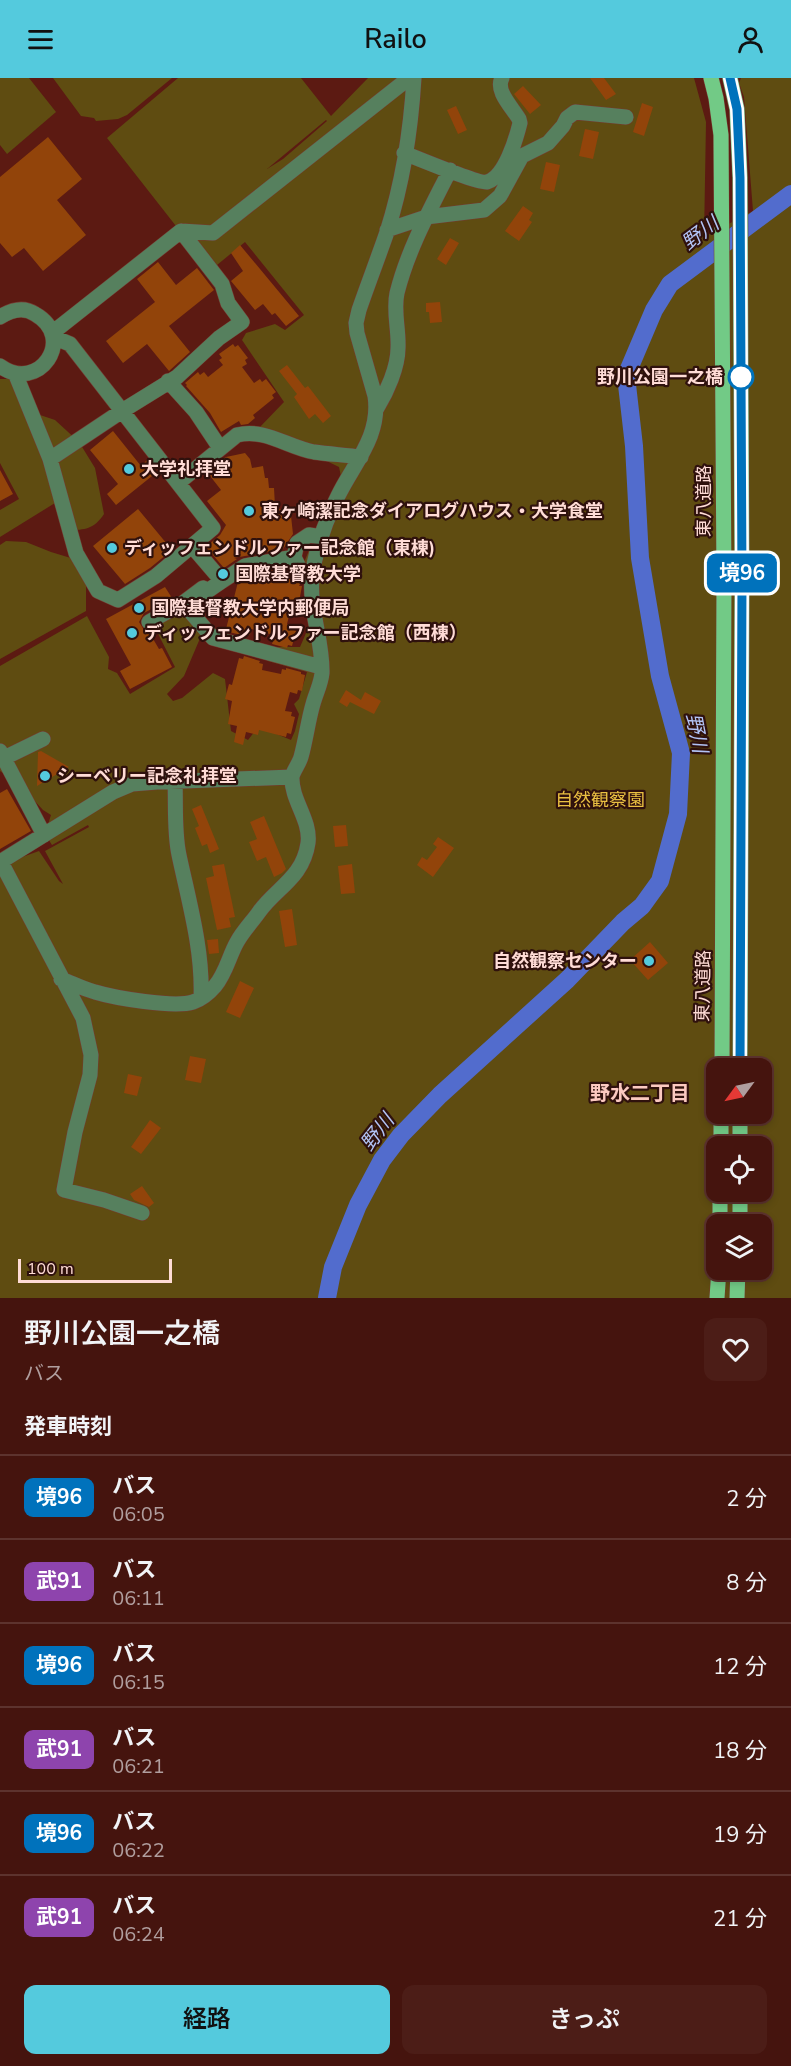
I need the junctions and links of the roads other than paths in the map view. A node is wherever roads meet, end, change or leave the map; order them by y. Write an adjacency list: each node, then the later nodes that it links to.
1 (408, 78): 11 (lane)
2 (414, 78): 7 (lane)
3 (502, 78): 8 (lane)
4 (711, 78): 39 (main road, 東八道路)
5 (730, 78): 40 (main road, 東八道路)
6 (626, 117): 9 (lane)
7 (404, 153): 8 (lane); 10 (lane)
8 (450, 170): 9 (lane)
9 (426, 217): 10 (lane); 17 (lane)
10 (387, 230): 17 (lane)
11 (181, 231): 13 (lane); 16 (lane)
12 (0, 317): 13 (lane)
13 (53, 335): 15 (lane); 18 (lane)
14 (0, 366): 15 (lane)
15 (15, 373): 21 (lane)
16 (168, 381): 18 (lane); 19 (lane)
17 (377, 408): 20 (lane)
18 (122, 411): 21 (lane); 22 (lane)
19 (220, 448): 20 (lane); 22 (lane)
20 (360, 457): 23 (lane)
21 (50, 459): 24 (lane)
22 (178, 483): 24 (lane)
23 (322, 537): 25 (lane); 26 (lane)
24 (192, 546): 27 (lane)
25 (294, 557): 26 (lane); 27 (lane)
26 (313, 574): 30 (lane)
27 (222, 581): 28 (lane)
28 (183, 603): 29 (lane); 30 (lane)
29 (149, 622)
30 (321, 667): 33 (lane)
31 (43, 739): 32 (lane)
32 (2, 755): 35 (lane)
33 (292, 777): 34 (lane); 38 (lane)
34 (176, 781): 35 (lane); 38 (lane)
35 (44, 835): 36 (lane)
36 (0, 862): 37 (lane)
37 (61, 979): 38 (lane); 41 (lane)
38 (201, 998)
39 (722, 1058)
40 (740, 1058)
41 (142, 1213)
42 (718, 1280): 44 (main road)
43 (738, 1280): 45 (main road)
44 (717, 1298)
45 (737, 1298)

